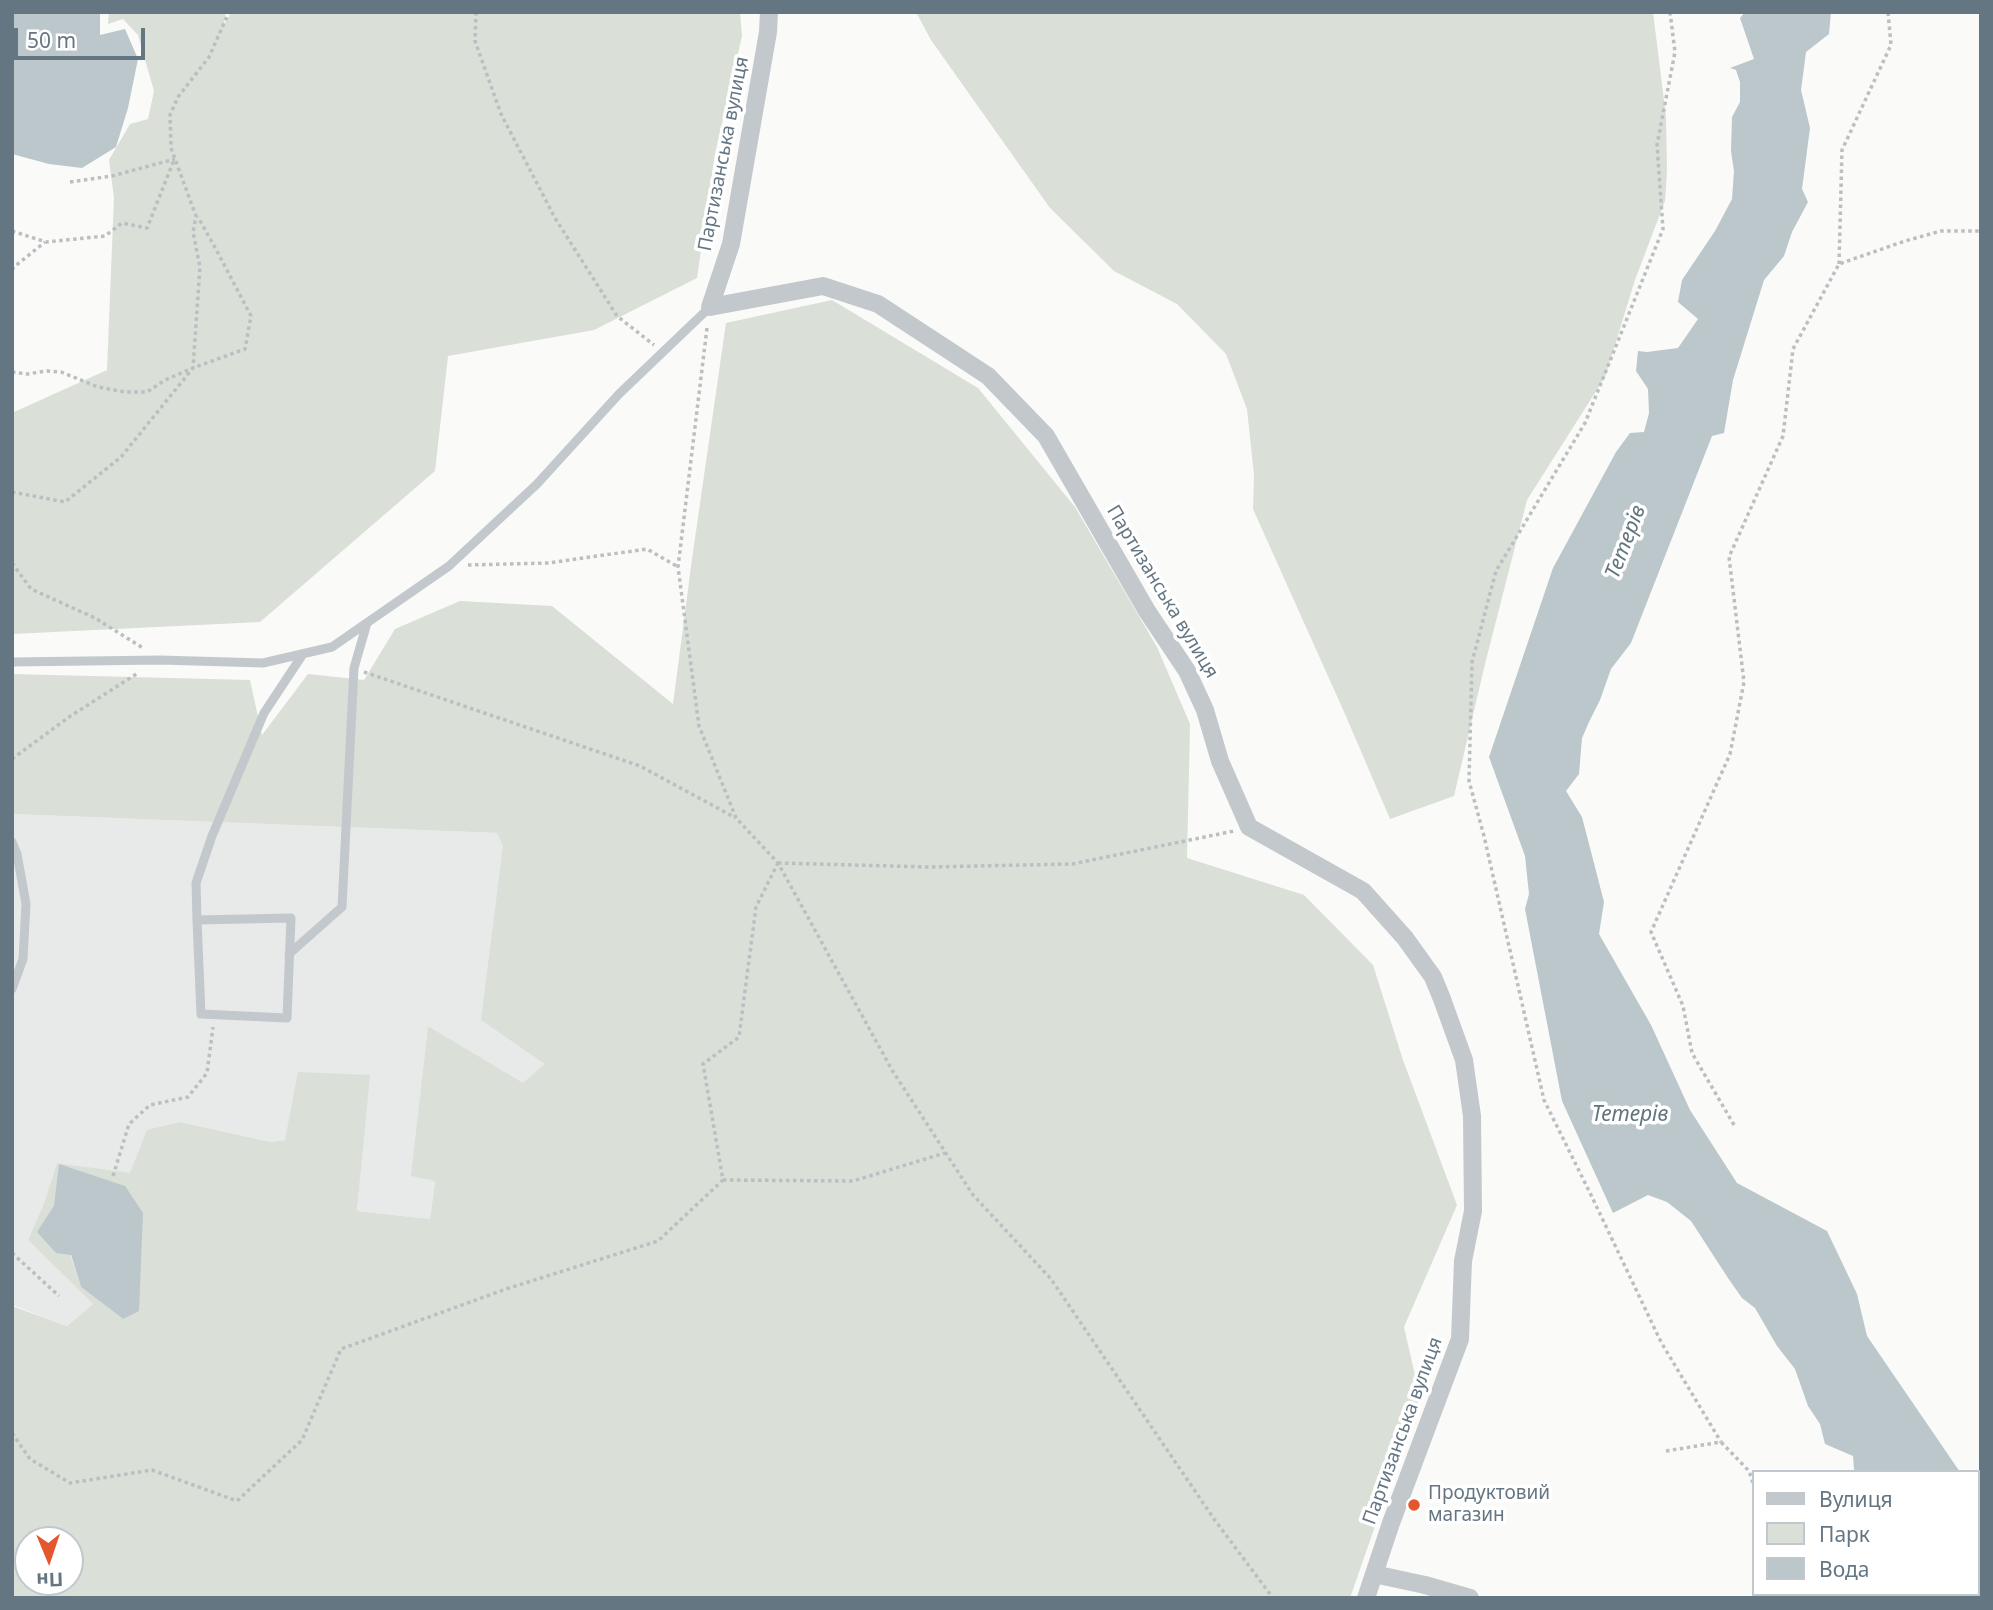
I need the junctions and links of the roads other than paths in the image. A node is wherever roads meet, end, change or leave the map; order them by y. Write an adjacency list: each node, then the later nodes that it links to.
1 (769, 12): 2 (street, Партизанська вулиця)
2 (710, 307): 3 (lane); 10 (street, Партизанська вулиця)
3 (367, 623): 4 (lane); 8 (lane)
4 (303, 654): 5 (lane); 7 (lane)
5 (12, 662)
6 (12, 842): 9 (lane)
7 (197, 920): 8 (lane); 8 (lane)
8 (289, 954)
9 (12, 989)
10 (1374, 1574): 11 (street, Партизанська вулиця); 12 (street)
11 (1366, 1598)
12 (1471, 1598)

